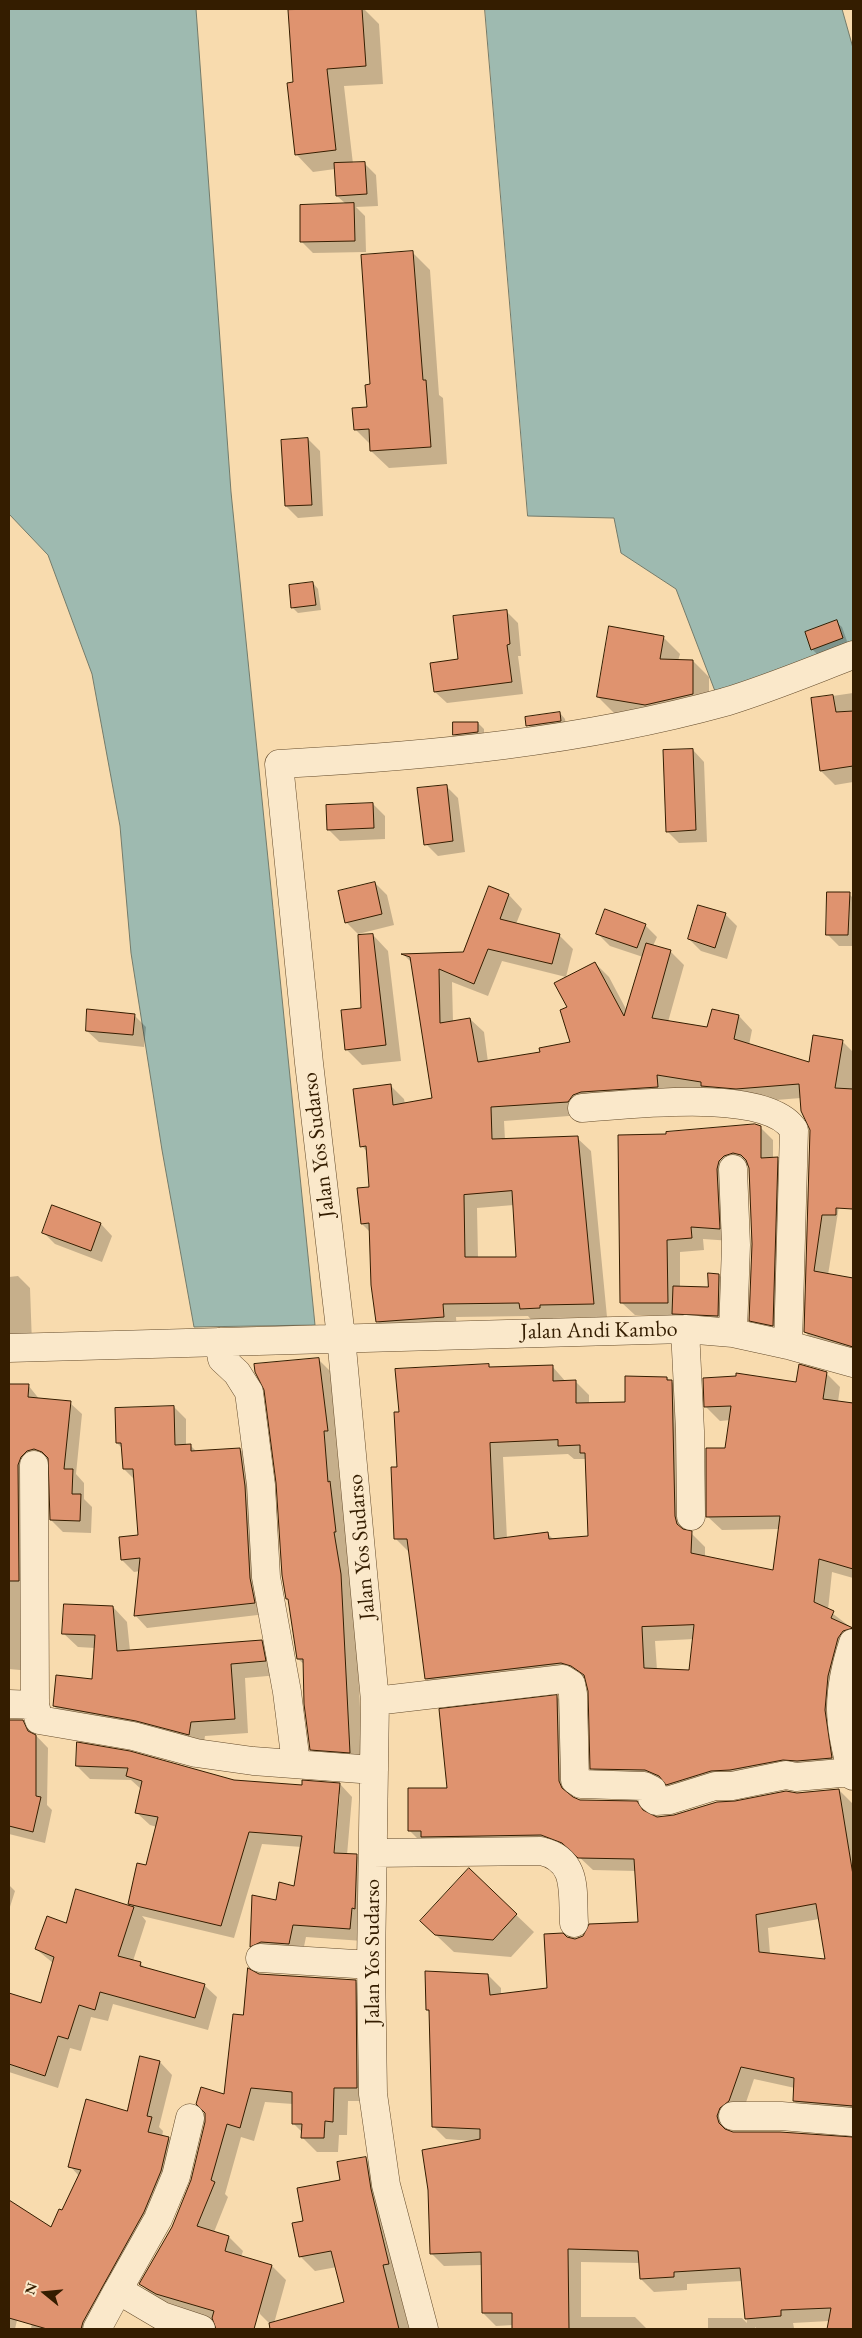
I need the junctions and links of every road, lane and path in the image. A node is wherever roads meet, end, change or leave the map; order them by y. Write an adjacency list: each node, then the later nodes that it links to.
1 (853, 655): 6 (street, Jalan Yos Sudarso)
2 (582, 1108): 8 (street)
3 (733, 1170): 5 (street)
4 (685, 1329): 5 (street, Jalan Andi Kambo); 6 (street, Jalan Andi Kambo); 12 (street)
5 (733, 1333): 8 (street, Jalan Andi Kambo)
6 (342, 1337): 7 (street, Jalan Andi Kambo); 14 (street, Jalan Yos Sudarso)
7 (219, 1342): 9 (street, Jalan Andi Kambo); 17 (street)
8 (788, 1345): 10 (street, Jalan Andi Kambo)
9 (9, 1348)
10 (853, 1363)
11 (34, 1464): 16 (street)
12 (691, 1516)
13 (853, 1643): 19 (street)
14 (375, 1701): 18 (street, Jalan Yos Sudarso); 19 (street)
15 (9, 1704): 16 (street)
16 (35, 1705): 17 (street)
17 (296, 1763): 18 (street)
18 (374, 1770): 20 (street, Jalan Yos Sudarso)
19 (853, 1774)
20 (374, 1853): 21 (street); 23 (street, Jalan Yos Sudarso)
21 (574, 1923)
22 (260, 1958): 23 (street)
23 (371, 1965): 30 (street, Jalan Yos Sudarso)
24 (733, 2116): 26 (street)
25 (190, 2118): 27 (street)
26 (853, 2122)
27 (118, 2290): 28 (street); 29 (street)
28 (97, 2329)
29 (201, 2329)
30 (424, 2329)

